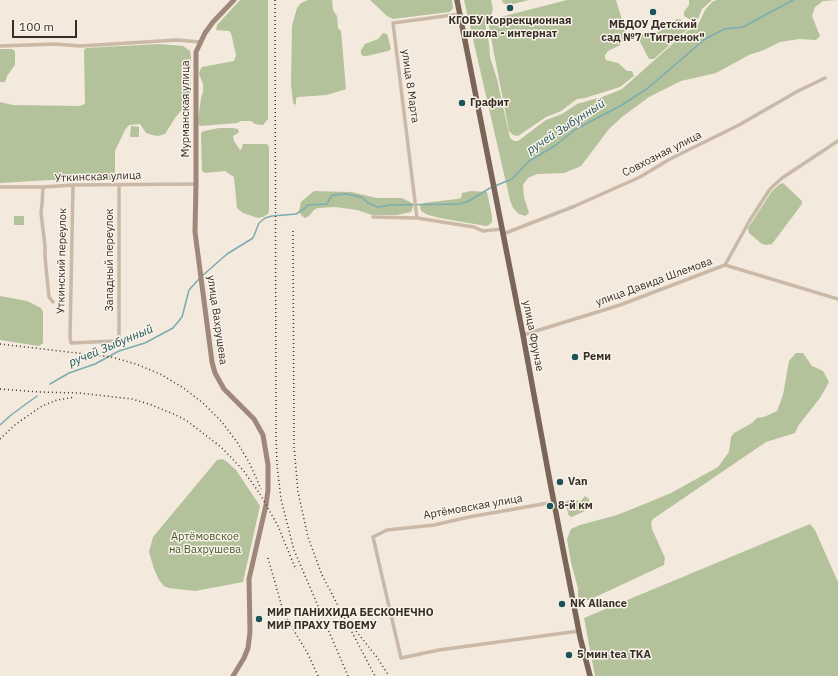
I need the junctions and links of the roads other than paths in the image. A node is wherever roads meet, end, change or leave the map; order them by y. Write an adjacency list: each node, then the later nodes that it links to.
1 (234, 0): 4 (main road, Мурманская улица)
2 (457, 0): 3 (main road, улица Фрунзе)
3 (460, 14): 14 (street, улица 8 Марта); 15 (main road, улица Фрунзе)
4 (200, 42): 5 (street); 8 (main road, Мурманская улица)
5 (0, 46)
6 (825, 78): 15 (street, Совхозная улица)
7 (838, 141): 16 (street)
8 (196, 184): 10 (street, Уткинская улица); 23 (main road, улица Вахрушева)
9 (73, 185): 10 (street, Уткинская улица); 12 (street, Уткинская улица); 20 (street, Уткинский переулок)
10 (119, 185): 20 (street, Западный переулок)
11 (0, 186): 12 (street, Уткинская улица)
12 (43, 187): 18 (street)
13 (373, 218): 14 (street)
14 (417, 218): 15 (street)
15 (502, 232): 19 (main road, улица Фрунзе)
16 (725, 265): 17 (street, улица Давида Шлемова); 19 (street, улица Давида Шлемова)
17 (838, 299)
18 (53, 302)
19 (523, 335): 21 (main road, улица Фрунзе)
20 (70, 337)
21 (554, 502): 22 (main road, улица Фрунзе); 22 (street, Артёмовская улица)
22 (579, 631): 24 (main road, улица Фрунзе)
23 (233, 676)
24 (590, 676)

